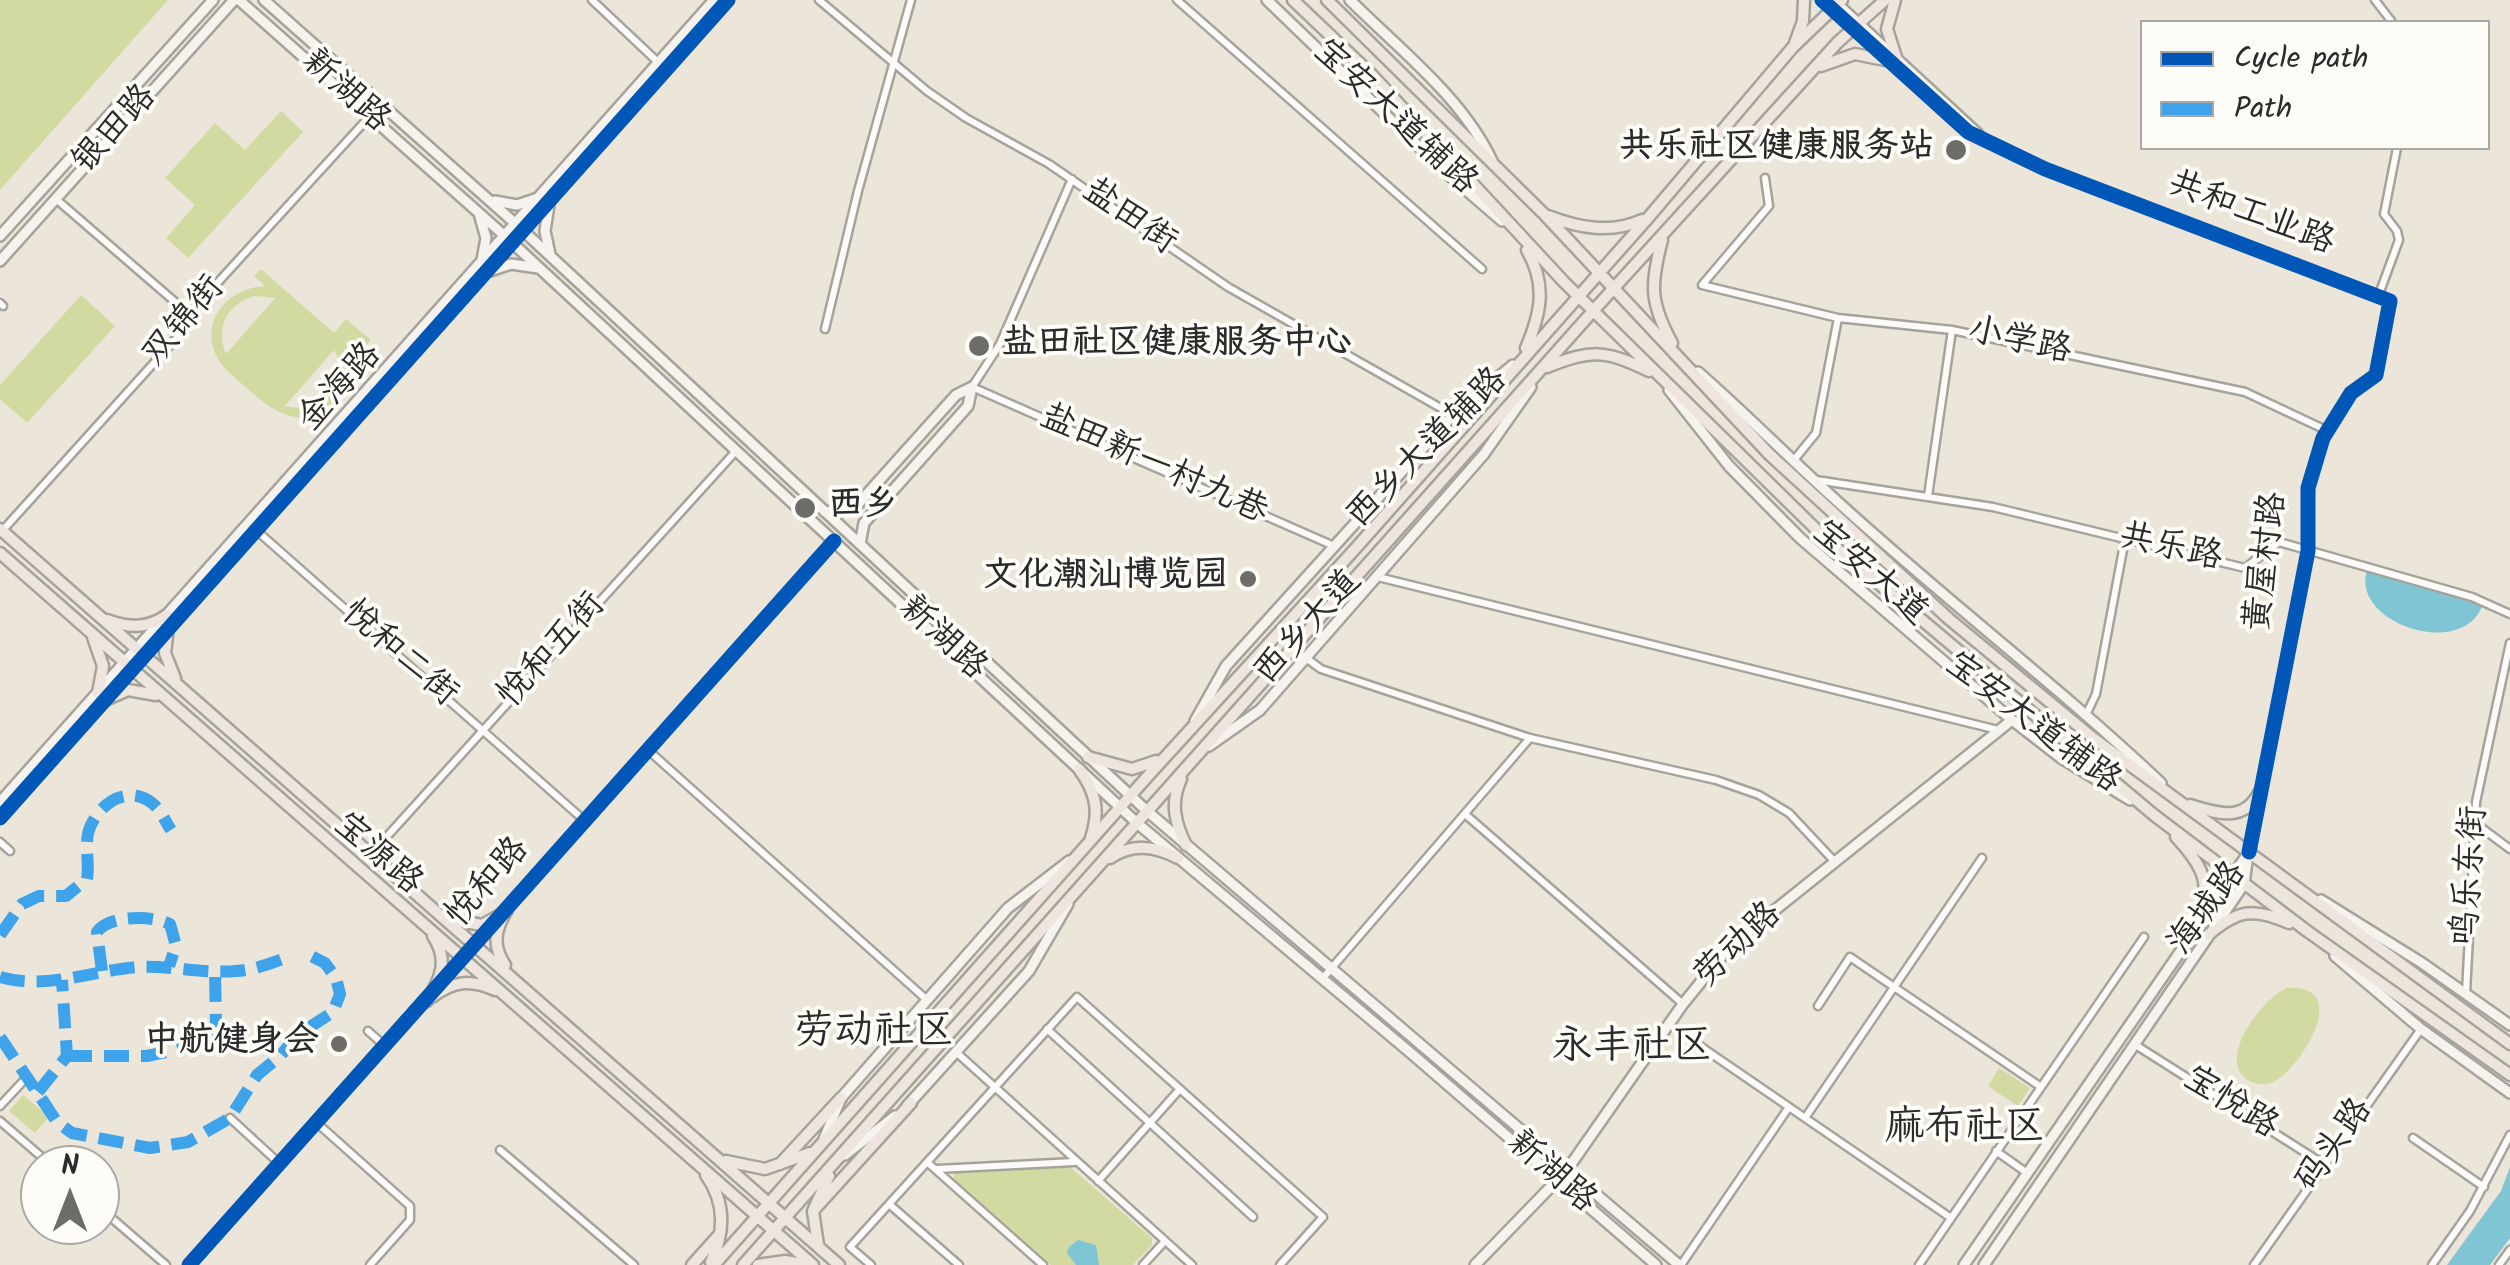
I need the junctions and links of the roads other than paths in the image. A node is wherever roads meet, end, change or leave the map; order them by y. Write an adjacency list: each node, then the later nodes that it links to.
1 (213, 0): 40 (main road, 银田路)
2 (237, 0): 27 (main road, 新湖路); 33 (main road, 银田路)
3 (264, 0): 34 (main road, 新湖路)
4 (592, 0): 25 (street)
5 (714, 0): 25 (main road, 金海路)
6 (728, 0): 25 (main road, 金海路)
7 (819, 0): 24 (street, 盐田街)
8 (911, 0): 24 (street)
9 (1176, 0): 47 (street)
10 (1267, 0): 41 (main road, 宝安大道辅路)
11 (1293, 0): 41 (main road, 宝安大道)
12 (1327, 0): 29 (main road, 宝安大道)
13 (1350, 0): 29 (main road, 宝安大道辅路)
14 (1804, 0): 22 (main road)
15 (1822, 0): 19 (main road, 共和工业路)
16 (1885, 0): 21 (main road, 西乡大道)
17 (1894, 0): 23 (main road)
18 (2374, 0): 20 (street)
19 (1836, 3): 21 (main road, 共和工业路); 22 (main road, 西乡大道)
20 (2390, 20)
21 (1856, 26): 23 (main road, 共和工业路); 26 (main road, 西乡大道)
22 (1793, 47): 37 (main road, 西乡大道)
23 (1893, 59): 26 (main road); 51 (main road, 共和工业路)
24 (893, 63): 31 (street, 盐田街); 56 (street)
25 (662, 66): 32 (main road, 金海路)
26 (1812, 71): 39 (main road, 西乡大道)
27 (370, 116): 35 (main road, 新湖路); 54 (street, 双锦街)
28 (2397, 150): 51 (street)
29 (1493, 164): 36 (main road, 宝安大道)
30 (1765, 178): 55 (street, 小学路)
31 (1072, 179): 62 (street); 63 (street, 盐田街)
32 (547, 198): 34 (main road); 38 (main road, 金海路); 43 (main road)
33 (56, 199): 44 (main road, 银田路); 54 (street)
34 (488, 199): 38 (main road, 新湖路)
35 (476, 210): 42 (main road, 新湖路); 46 (main road)
36 (1545, 216): 37 (main road); 48 (main road, 宝安大道)
37 (1648, 218): 48 (main road, 西乡大道)
38 (520, 228): 42 (main road, 金海路); 43 (main road, 新湖路)
39 (1664, 234): 49 (main road, 西乡大道); 59 (main road)
40 (0, 236)
41 (1519, 237): 50 (main road, 宝安大道); 58 (main road)
42 (509, 240): 45 (main road, 新湖路); 46 (main road, 金海路)
43 (551, 256): 69 (main road, 新湖路)
44 (0, 261)
45 (540, 268): 46 (main road); 65 (main road, 新湖路)
46 (483, 269): 71 (main road, 金海路); 80 (main road, 金海路)
47 (1482, 269)
48 (1598, 272): 49 (main road, 宝安大道); 50 (main road, 西乡大道)
49 (1614, 289): 53 (main road, 西乡大道); 59 (main road, 宝安大道)
50 (1578, 296): 53 (main road, 宝安大道); 58 (main road, 西乡大道)
51 (2378, 297): 52 (main road, 共和工业路)
52 (2390, 301): 64 (street, 黄屋村路)
53 (1593, 311): 60 (main road, 西乡大道); 61 (main road, 宝安大道)
54 (190, 314): 70 (street, 双锦街)
55 (1838, 318): 57 (street, 小学路); 66 (street)
56 (825, 330)
57 (1952, 330): 64 (street, 小学路); 68 (street)
58 (1523, 357): 63 (main road, 西乡大道辅路); 95 (main road, 西乡大道)
59 (1680, 357): 66 (main road, 宝安大道辅路); 105 (main road, 宝安大道)
60 (1542, 369): 61 (main road); 78 (main road, 西乡大道辅路); 99 (main road, 西乡大道)
61 (1659, 376): 92 (main road, 宝安大道辅路); 110 (main road, 宝安大道)
62 (972, 387): 69 (main road); 74 (main road); 75 (street, 盐田新一村九巷)
63 (1453, 416): 75 (main road, 西乡大道辅路)
64 (2328, 431): 76 (street, 黄屋村路)
65 (736, 451): 73 (main road, 新湖路); 93 (street, 悦和五街)
66 (1794, 460): 67 (main road, 宝安大道辅路)
67 (1814, 480): 68 (street, 共乐路); 91 (main road, 宝安大道辅路)
68 (1928, 496): 72 (street, 共乐路)
69 (826, 512): 74 (main road, 新湖路)
70 (1, 530): 81 (main road, 宝源路)
71 (256, 530): 83 (main road, 金海路); 93 (street, 悦和二街)
72 (2125, 539): 76 (street, 共乐路); 91 (street)
73 (834, 541): 97 (main road, 悦和路); 102 (main road, 新湖路)
74 (860, 544): 100 (main road, 新湖路)
75 (1334, 546): 95 (main road, 西乡大道辅路)
76 (2308, 551): 79 (street, 共乐路); 103 (street, 黄屋村路)
77 (0, 553): 82 (main road, 宝源路)
78 (1378, 576): 86 (main road, 西乡大道辅路); 94 (street)
79 (2510, 614)
80 (167, 615): 81 (main road); 85 (main road, 金海路)
81 (102, 618): 85 (main road, 宝源路)
82 (86, 628): 87 (main road, 宝源路); 89 (main road)
83 (168, 628): 85 (main road, 金海路); 88 (main road)
84 (2510, 643): 114 (street, 鸣乐东街)
85 (141, 652): 87 (main road, 金海路); 88 (main road, 宝源路)
86 (1306, 658): 96 (street); 99 (main road, 西乡大道辅路)
87 (129, 665): 89 (main road, 金海路); 90 (main road, 宝源路)
88 (181, 688): 120 (main road, 宝源路)
89 (102, 696): 90 (main road); 106 (main road, 金海路); 111 (main road, 金海路)
90 (175, 706): 132 (main road, 宝源路)
91 (2086, 715): 105 (main road, 宝安大道辅路)
92 (2012, 720): 94 (main road, 劳动路); 110 (main road, 宝安大道辅路)
93 (483, 730): 112 (street, 悦和二街); 120 (street, 悦和五街)
94 (2000, 730): 124 (main road, 劳动路)
95 (1188, 732): 98 (main road, 西乡大道)
96 (1530, 738): 109 (street); 124 (street)
97 (648, 750): 112 (main road, 悦和路); 145 (street)
98 (1170, 753): 100 (main road); 104 (main road, 西乡大道)
99 (1198, 753): 101 (main road, 西乡大道)
100 (1088, 757): 104 (main road, 新湖路)
101 (1188, 764): 108 (main road, 西乡大道); 116 (main road)
102 (1080, 769): 107 (main road, 新湖路); 117 (main road)
103 (2259, 793): 105 (main road); 121 (street, 黄屋村路)
104 (1130, 796): 107 (main road, 西乡大道); 108 (main road, 新湖路)
105 (2181, 801): 121 (main road, 宝安大道)
106 (0, 802)
107 (1120, 807): 113 (main road, 新湖路); 117 (main road, 西乡大道)
108 (1147, 811): 113 (main road, 西乡大道); 116 (main road, 新湖路)
109 (1465, 814): 139 (street); 147 (street)
110 (2154, 815): 127 (main road, 宝安大道); 133 (main road)
111 (0, 818)
112 (585, 821): 130 (main road, 悦和路)
113 (1136, 823): 122 (main road, 新湖路); 125 (main road, 西乡大道)
114 (2475, 823): 118 (street); 143 (street, 鸣乐东街)
115 (0, 842): 119 (street)
116 (1186, 845): 139 (main road, 新湖路)
117 (1086, 846): 145 (main road); 177 (main road, 西乡大道)
118 (2510, 849)
119 (10, 851)
120 (372, 852): 131 (main road, 宝源路)
121 (2248, 852): 126 (main road, 宝安大道); 127 (main road, 海城路); 128 (main road, 海城路)
122 (1178, 858): 125 (main road); 140 (main road, 新湖路)
123 (1982, 858): 141 (street)
124 (1835, 862): 147 (main road, 劳动路)
125 (1100, 864): 129 (main road, 西乡大道)
126 (2278, 873): 143 (main road); 154 (main road, 宝安大道)
127 (2231, 874): 128 (main road, 宝安大道); 133 (main road, 海城路)
128 (2244, 884): 134 (main road, 宝安大道); 135 (main road, 海城路)
129 (1076, 891): 157 (main road); 180 (main road, 西乡大道)
130 (507, 910): 131 (main road); 137 (main road, 悦和路); 142 (main road)
131 (438, 911): 137 (main road, 宝源路)
132 (419, 920): 138 (main road, 宝源路); 146 (main road)
133 (2194, 928): 189 (main road, 海城路)
134 (2307, 931): 135 (main road); 151 (main road); 158 (main road, 宝安大道)
135 (2208, 935): 153 (main road, 海城路)
136 (2144, 938): 160 (street)
137 (477, 946): 138 (main road, 悦和路); 142 (main road, 宝源路)
138 (464, 959): 144 (main road, 宝源路); 146 (main road, 悦和路)
139 (1330, 969): 140 (street); 188 (main road, 新湖路)
140 (1322, 978): 190 (main road, 新湖路)
141 (1894, 987): 148 (street); 160 (street); 169 (street)
142 (526, 988): 176 (main road, 宝源路)
143 (2466, 993): 149 (main road)
144 (510, 997): 146 (main road); 181 (main road, 宝源路)
145 (927, 1000): 164 (main road)
146 (428, 1001): 156 (main road, 悦和路)
147 (1684, 1004): 188 (main road, 劳动路)
148 (1818, 1006)
149 (2510, 1025)
150 (1047, 1029): 161 (street); 162 (street); 172 (street)
151 (2421, 1029): 163 (main road); 185 (street, 码头路)
152 (368, 1031): 156 (street)
153 (2134, 1044): 185 (street, 宝悦路); 228 (main road, 海城路)
154 (2510, 1044)
155 (1700, 1046): 167 (street)
156 (386, 1047): 171 (main road, 悦和路)
157 (956, 1052): 161 (street); 165 (main road)
158 (2510, 1075)
159 (27, 1077): 166 (street)
160 (2041, 1087): 179 (street)
161 (993, 1089): 182 (street); 183 (street)
162 (1180, 1089): 172 (street); 222 (street)
163 (2510, 1092)
164 (841, 1098): 177 (main road); 186 (main road)
165 (911, 1103): 180 (main road); 195 (main road)
166 (0, 1106)
167 (1789, 1107): 169 (street); 225 (street)
168 (230, 1118): 184 (street)
169 (1805, 1118): 199 (street)
170 (0, 1120): 175 (street)
171 (317, 1123): 184 (main road, 悦和路); 209 (street)
172 (1150, 1123): 191 (street); 197 (street)
173 (2510, 1135): 192 (street)
174 (2413, 1138): 192 (street)
175 (28, 1145)
176 (707, 1148): 186 (main road); 193 (main road, 宝源路)
177 (820, 1148): 186 (main road); 193 (main road, 西乡大道)
178 (500, 1150): 210 (street)
179 (1996, 1151): 189 (street); 199 (street)
180 (838, 1160): 195 (main road); 198 (main road, 西乡大道)
181 (697, 1162): 196 (main road, 宝源路); 202 (main road)
182 (928, 1162): 187 (street); 194 (street)
183 (1076, 1162): 187 (street); 191 (street)
184 (280, 1164): 208 (main road, 悦和路)
185 (2325, 1165): 229 (street, 码头路)
186 (778, 1166)
187 (936, 1169): 219 (street)
188 (1567, 1170): 190 (main road, 劳动路); 225 (main road, 新湖路)
189 (2027, 1173): 227 (main road, 海城路)
190 (1557, 1180): 223 (main road, 劳动路); 224 (main road, 新湖路)
191 (1098, 1181): 203 (street)
192 (2484, 1187): 230 (street)
193 (770, 1203): 196 (main road, 西乡大道); 198 (main road, 宝源路)
194 (890, 1204): 217 (street); 218 (street)
195 (813, 1211): 204 (main road)
196 (758, 1216): 201 (main road, 宝源路); 212 (main road, 西乡大道)
197 (1253, 1217)
198 (786, 1218): 201 (main road, 西乡大道); 204 (main road, 宝源路)
199 (1951, 1218): 226 (street)
200 (120, 1225): 207 (street)
201 (774, 1230): 213 (main road, 西乡大道); 215 (main road, 宝源路)
202 (722, 1232): 211 (main road); 212 (main road)
203 (1165, 1241): 220 (street); 221 (street)
204 (818, 1246): 216 (main road, 宝源路)
205 (2510, 1250): 231 (street)
206 (771, 1263): 214 (main road); 215 (main road)
207 (166, 1265)
208 (189, 1265)
209 (370, 1265)
210 (634, 1265)
211 (692, 1265)
212 (712, 1265)
213 (744, 1265)
214 (758, 1265)
215 (810, 1265)
216 (839, 1265)
217 (871, 1265)
218 (959, 1265)
219 (1044, 1265)
220 (1144, 1265)
221 (1192, 1265)
222 (1280, 1265)
223 (1475, 1265)
224 (1656, 1265)
225 (1680, 1265)
226 (1919, 1265)
227 (1964, 1265)
228 (1984, 1265)
229 (2254, 1265)
230 (2432, 1265)
231 (2499, 1265)

